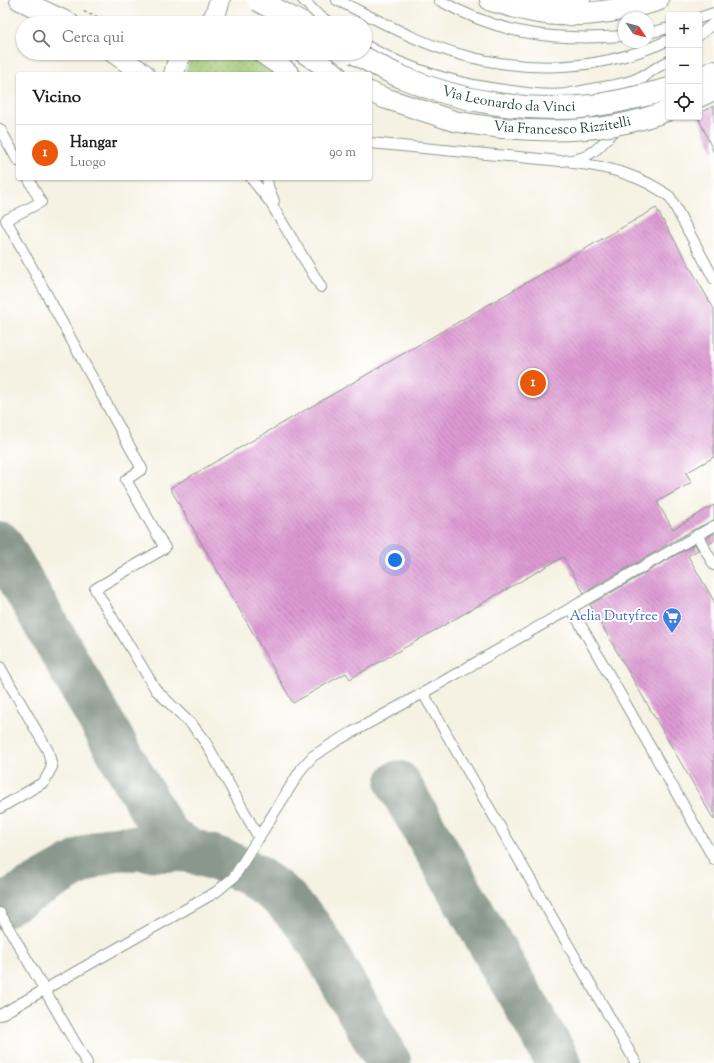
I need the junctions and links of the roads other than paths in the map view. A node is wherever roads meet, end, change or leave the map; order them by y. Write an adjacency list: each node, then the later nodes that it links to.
1 (20, 0): 13 (street)
2 (220, 0): 14 (street)
3 (258, 0): 16 (main road, bridge)
4 (271, 0): 15 (street)
5 (303, 0): 17 (lane)
6 (337, 0): 18 (lane)
7 (439, 0): 27 (lane)
8 (492, 0): 11 (main road)
9 (536, 0): 10 (main road)
10 (579, 0)
11 (657, 0)
12 (714, 13): 20 (lane)
13 (54, 16)
14 (214, 16)
15 (277, 16)
16 (287, 16)
17 (320, 16)
18 (371, 16)
19 (372, 16): 28 (lane)
20 (702, 17)
21 (714, 17): 23 (lane)
22 (714, 22): 26 (lane)
23 (702, 24)
24 (666, 29): 25 (lane)
25 (654, 32)
26 (702, 32)
27 (618, 36)
28 (666, 41)
29 (372, 49): 36 (lane)
30 (124, 60): 37 (street)
31 (178, 60): 38 (street)
32 (272, 60): 39 (street)
33 (315, 60): 40 (street)
34 (368, 60): 43 (main road, Via Leonardo da Vinci, bridge)
35 (666, 63): 36 (lane)
36 (650, 71): 51 (lane)
37 (141, 72)
38 (175, 72)
39 (287, 72)
40 (333, 72)
41 (714, 72): 42 (main road)
42 (702, 77)
43 (666, 90)
44 (714, 90): 45 (street)
45 (702, 96)
46 (376, 101): 47 (street, Via Francesco Rizzitelli, bridge)
47 (666, 111)
48 (0, 130): 50 (lane)
49 (372, 143): 51 (lane)
50 (16, 158)
51 (561, 161): 57 (lane)
52 (29, 180): 55 (lane)
53 (253, 180): 56 (lane)
54 (267, 180): 56 (lane)
55 (3, 222): 66 (lane)
56 (293, 239): 58 (lane)
57 (714, 279)
58 (321, 287)
59 (714, 526): 60 (lane)
60 (697, 535): 61 (lane); 62 (lane)
61 (714, 565)
62 (571, 608): 64 (lane); 67 (lane)
63 (0, 667): 65 (lane)
64 (423, 693): 66 (lane); 72 (lane)
65 (0, 808)
66 (259, 838): 69 (lane)
67 (714, 859)
68 (0, 913): 69 (lane)
69 (45, 990): 70 (lane); 71 (lane)
70 (0, 1015)
71 (87, 1063)
72 (636, 1063)

